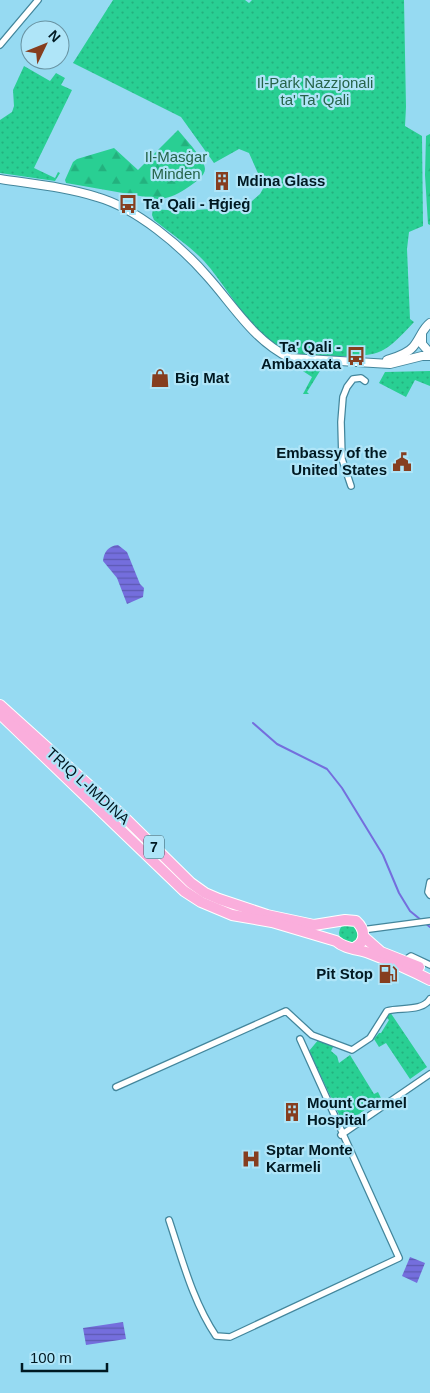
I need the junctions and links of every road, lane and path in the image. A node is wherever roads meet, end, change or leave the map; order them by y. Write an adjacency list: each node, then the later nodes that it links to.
1 (38, 0): 2 (street)
2 (0, 45)
3 (0, 178): 7 (main road)
4 (430, 323): 5 (main road)
5 (422, 332): 6 (main road); 7 (main road)
6 (430, 355): 7 (main road)
7 (375, 362)
8 (365, 381): 9 (street)
9 (351, 486)
10 (0, 704): 14 (highway, TRIQ L-IMDINA / 7)
11 (0, 714): 17 (highway, TRIQ L-IMDINA / 7)
12 (430, 882): 13 (street)
13 (430, 895)
14 (341, 921): 16 (highway); 17 (highway)
15 (430, 921): 16 (street)
16 (363, 933): 18 (highway); 19 (highway)
17 (336, 941): 18 (highway, TRIQ L-IMDINA / 7)
18 (354, 948): 22 (highway, TRIQ L-IMDINA / 7)
19 (405, 960): 20 (street); 21 (highway)
20 (430, 965)
21 (430, 972)
22 (430, 980)
23 (430, 999): 26 (street)
24 (300, 1039): 27 (street)
25 (430, 1074): 27 (street)
26 (116, 1087)
27 (342, 1134): 28 (street)
28 (169, 1220)

